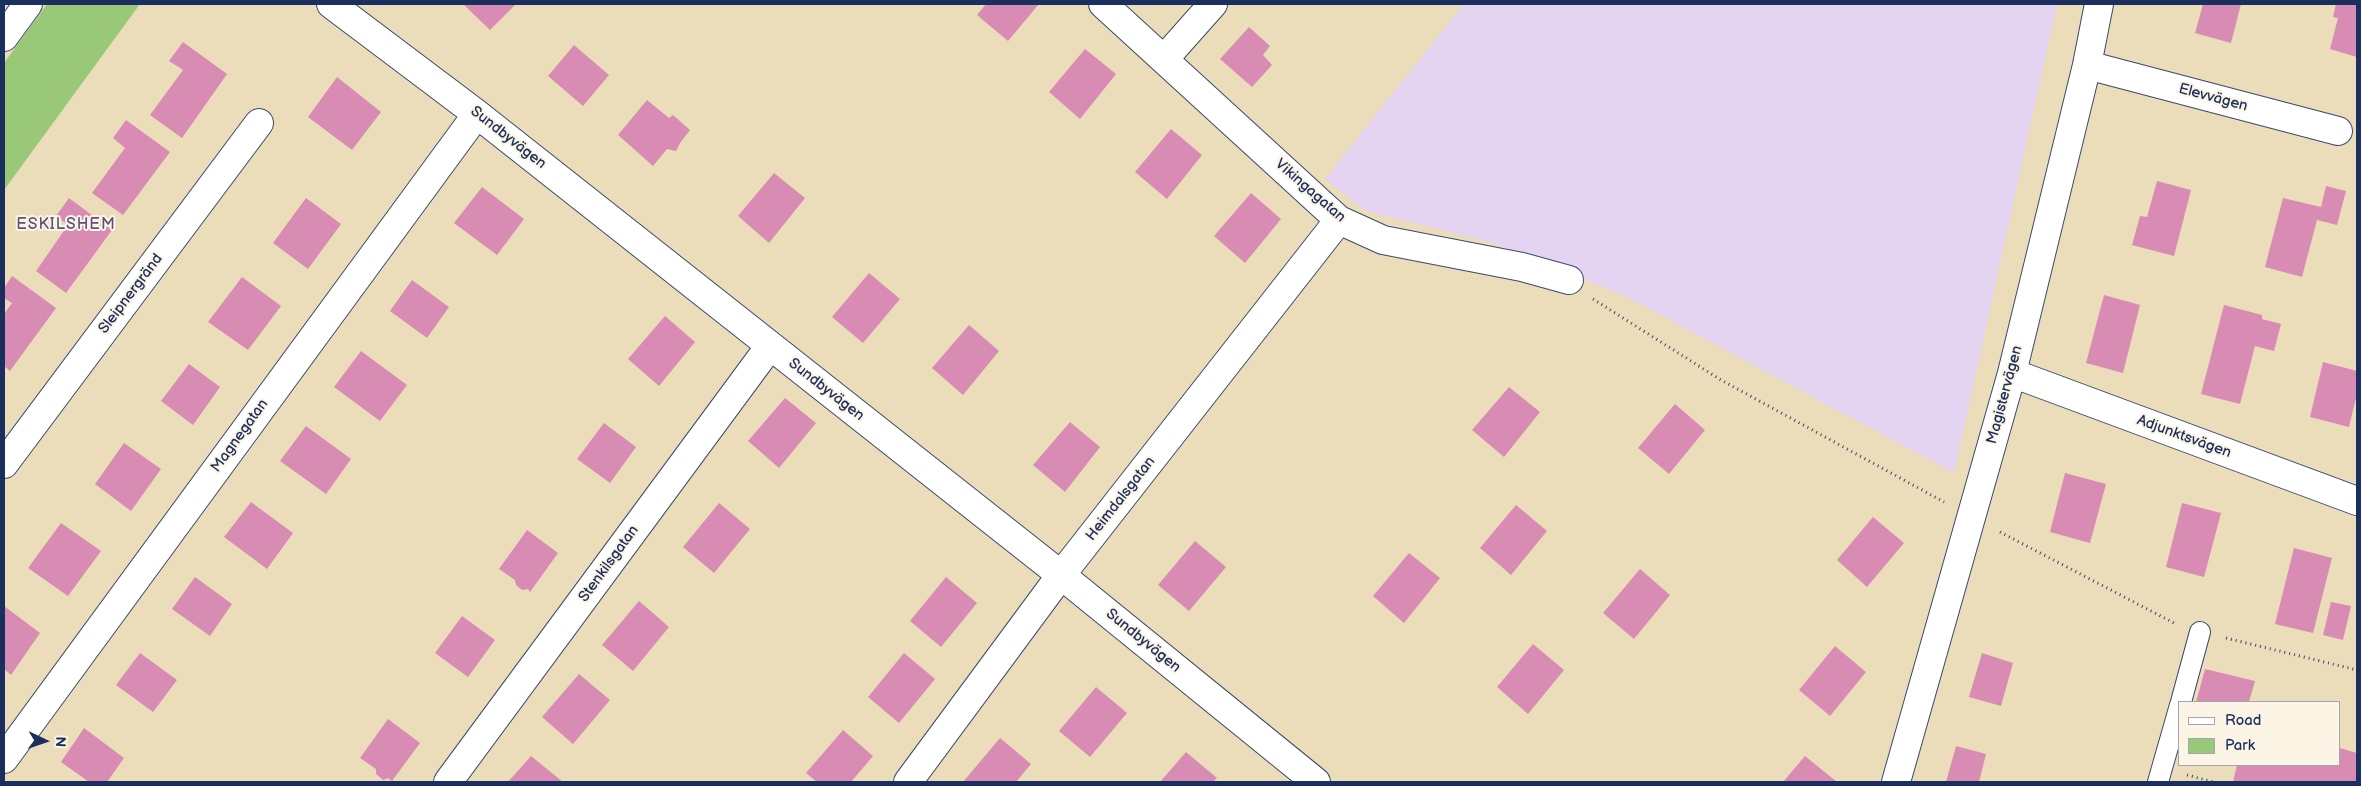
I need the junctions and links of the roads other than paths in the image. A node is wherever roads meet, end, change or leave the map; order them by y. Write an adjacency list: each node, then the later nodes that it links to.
1 (28, 4): 6 (street)
2 (331, 4): 9 (street, Sundbyvägen)
3 (1104, 4): 7 (street, Vikingagatan)
4 (1213, 4): 7 (street)
5 (2099, 4): 8 (street, Magistervägen)
6 (4, 37)
7 (1165, 58): 12 (street, Vikingagatan)
8 (2088, 65): 11 (street, Elevvägen); 15 (street, Magistervägen)
9 (477, 114): 14 (street, Sundbyvägen); 22 (street, Magnegatan)
10 (259, 123): 16 (street, Sleipnergränd)
11 (2338, 130)
12 (1339, 220): 13 (street, Vikingagatan); 18 (street, Heimdalsgatan)
13 (1569, 280)
14 (770, 346): 18 (street, Sundbyvägen); 23 (street, Stenkilsgatan)
15 (2012, 373): 17 (street, Adjunktsvägen); 26 (street, Magistervägen)
16 (4, 464)
17 (2357, 502)
18 (1061, 575): 24 (street, Heimdalsgatan); 25 (street, Sundbyvägen)
19 (2200, 632): 20 (lane)
20 (2181, 701)
21 (2178, 711): 27 (lane)
22 (4, 759)
23 (448, 782)
24 (908, 782)
25 (1316, 782)
26 (1896, 782)
27 (2158, 782)

